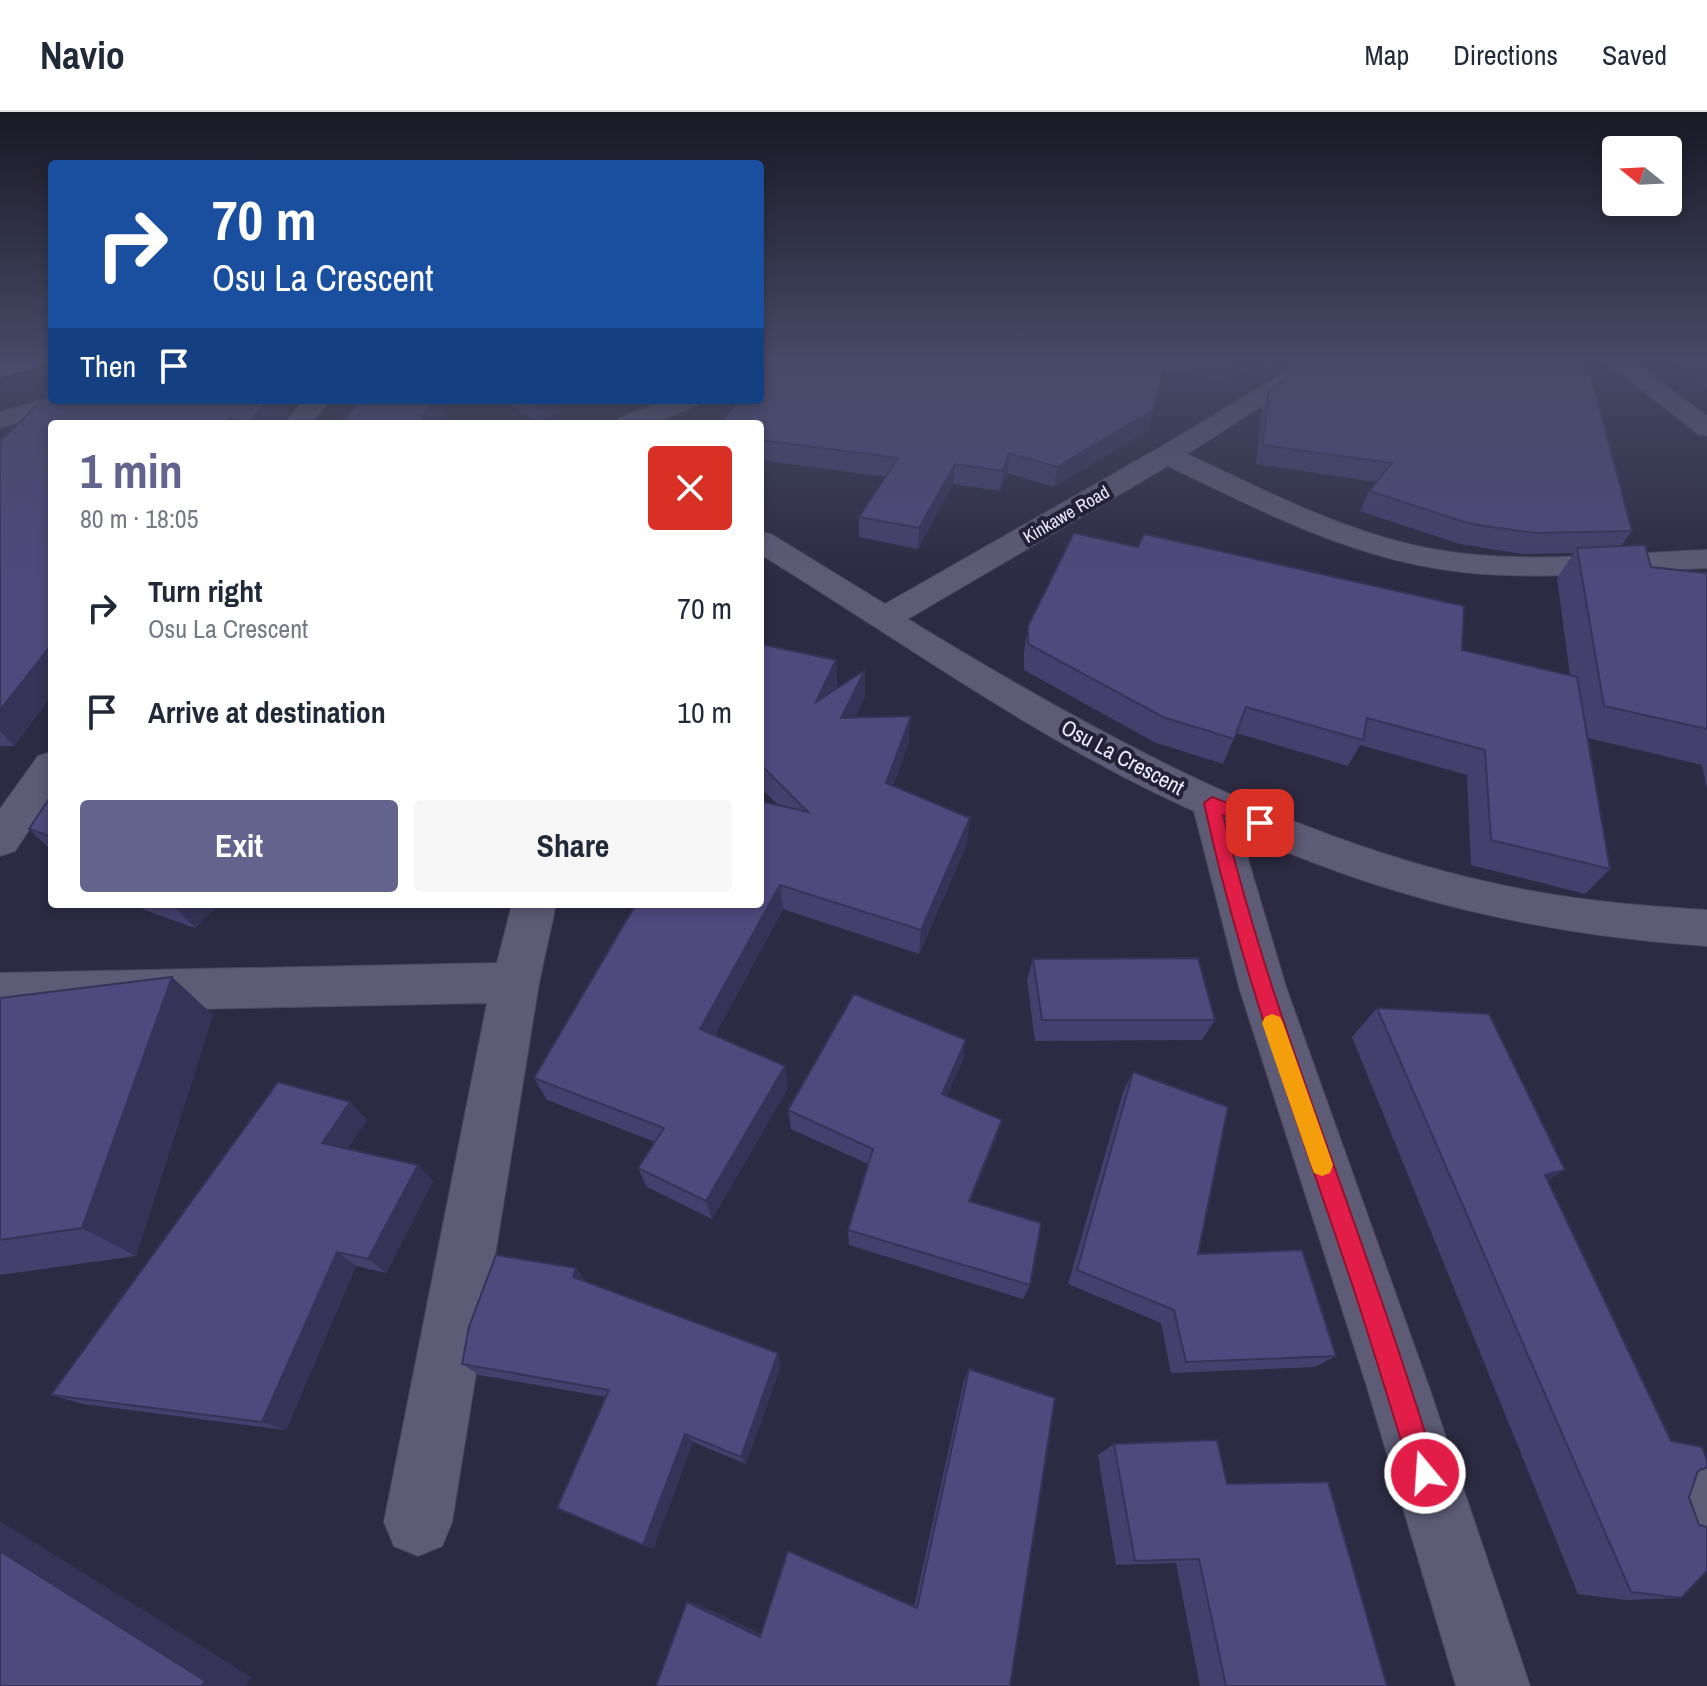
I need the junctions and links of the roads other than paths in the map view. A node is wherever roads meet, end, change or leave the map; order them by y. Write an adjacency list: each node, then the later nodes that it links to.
1 (1205, 431): 4 (street, Kinkawe Road)
2 (0, 434): 3 (street)
3 (39, 435)
4 (1167, 455): 6 (street); 7 (street, Kinkawe Road)
5 (764, 543): 7 (street, Osu La Crescent)
6 (1707, 559)
7 (887, 617): 10 (street, Osu La Crescent)
8 (46, 774): 9 (street); 11 (street)
9 (0, 782)
10 (1212, 803): 13 (street, Osu La Crescent); 17 (street)
11 (0, 840)
12 (533, 908): 14 (street)
13 (1707, 928)
14 (515, 983): 15 (street); 16 (street)
15 (0, 993)
16 (418, 1522)
17 (1493, 1686)

